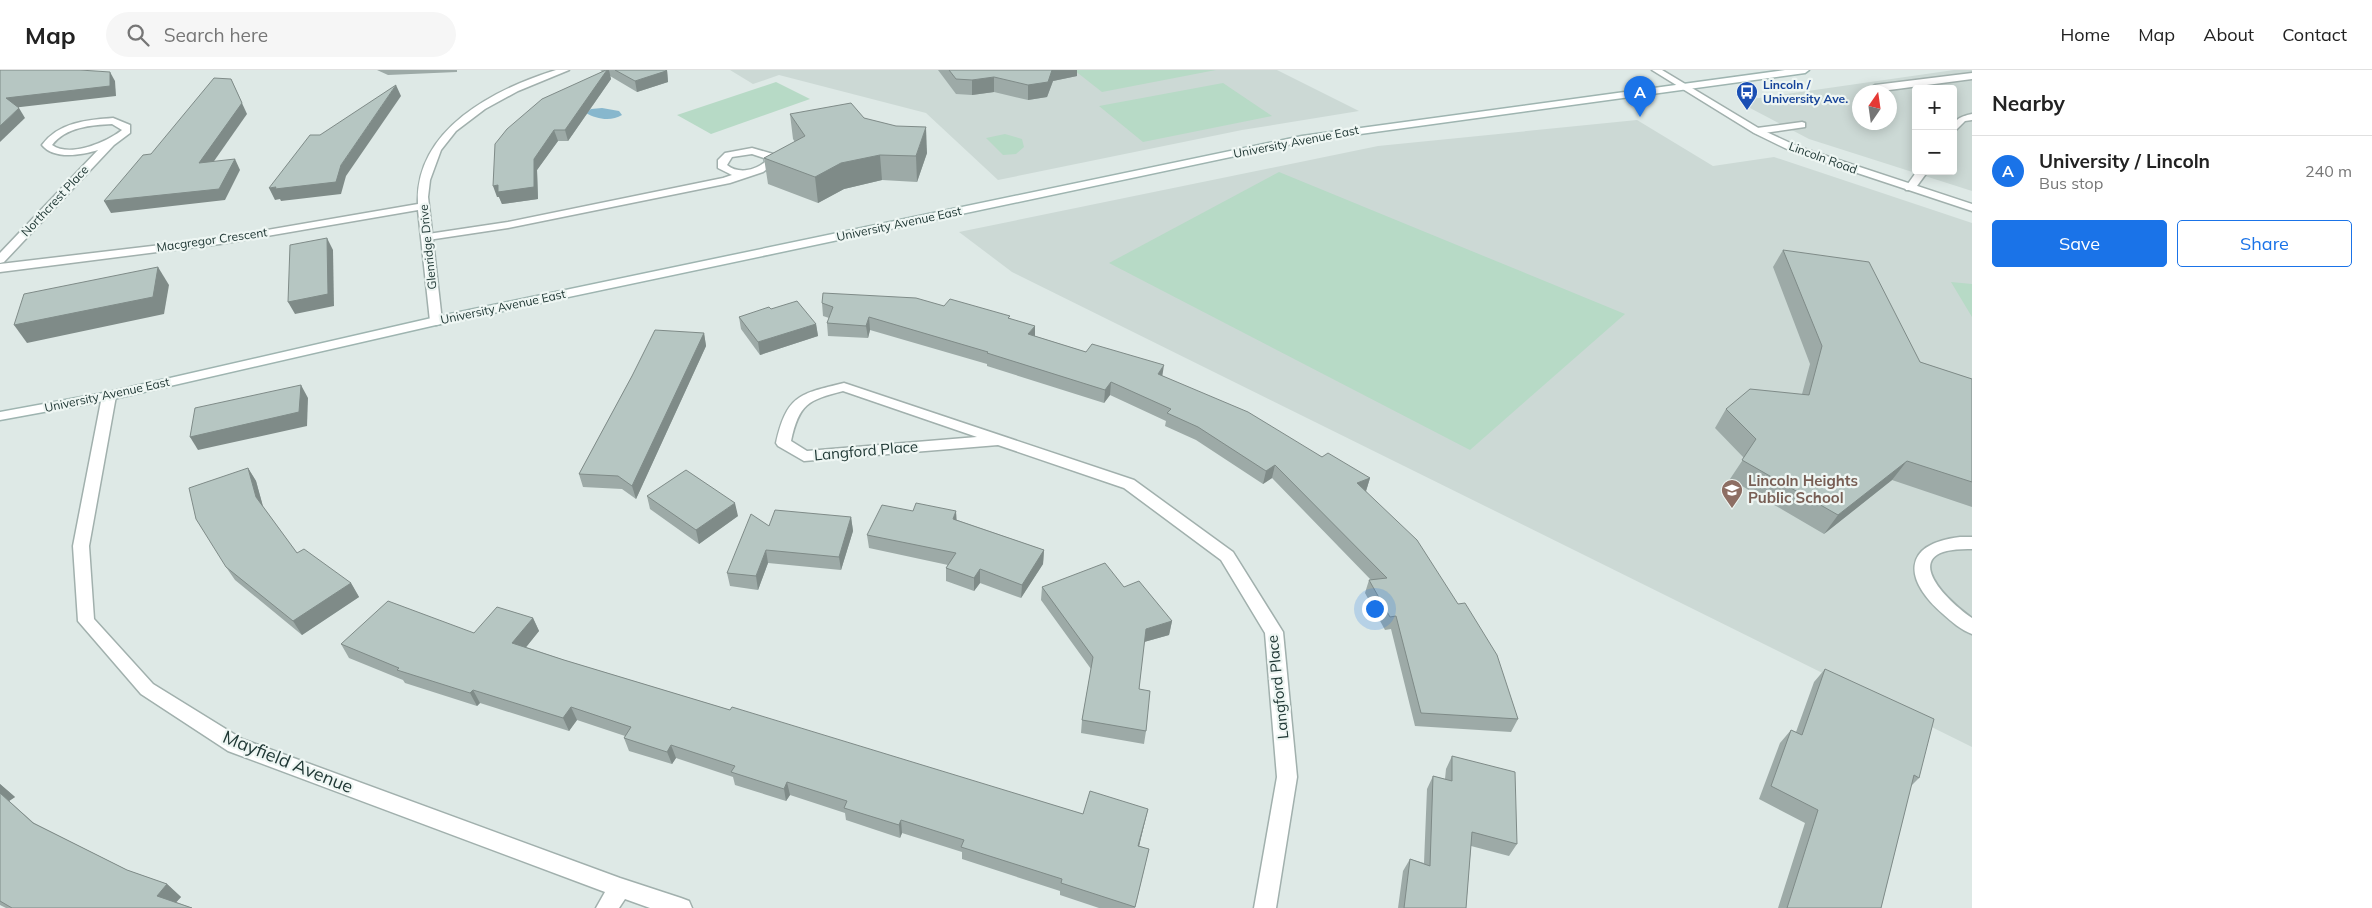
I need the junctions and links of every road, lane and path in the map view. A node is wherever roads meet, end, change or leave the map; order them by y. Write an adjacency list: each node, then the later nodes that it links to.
1 (530, 70): 6 (street)
2 (565, 70): 6 (street, Glenridge Drive)
3 (1656, 70): 8 (street, Lincoln Road)
4 (1805, 70): 8 (street, University Avenue East)
5 (1972, 76): 7 (street)
6 (542, 77): 17 (street, Glenridge Drive)
7 (1897, 85)
8 (1684, 87): 12 (street, Lincoln Road); 22 (street, University Avenue East)
9 (1972, 117): 11 (street)
10 (1802, 125): 12 (street)
11 (1957, 125)
12 (1756, 131): 16 (street, Lincoln Road)
13 (110, 143): 13 (street, Northcrest Place); 20 (street, Northcrest Place)
14 (747, 173): 19 (street)
15 (1920, 175): 16 (street)
16 (1910, 188): 18 (street, Lincoln Road)
17 (423, 206): 19 (street, Glenridge Drive); 21 (street, Macgregor Crescent)
18 (1972, 208)
19 (428, 238): 22 (street, Glenridge Drive)
20 (0, 260)
21 (0, 268)
22 (436, 321): 23 (street, University Avenue East)
23 (109, 396): 24 (street, University Avenue East); 28 (street, Mayfield Avenue)
24 (0, 416)
25 (998, 440): 25 (street, Langford Place); 31 (street, Langford Place)
26 (1972, 544): 27 (street)
27 (1972, 627)
28 (620, 888): 29 (street); 30 (street, Mayfield Avenue)
29 (607, 908)
30 (681, 908)
31 (1266, 908)

